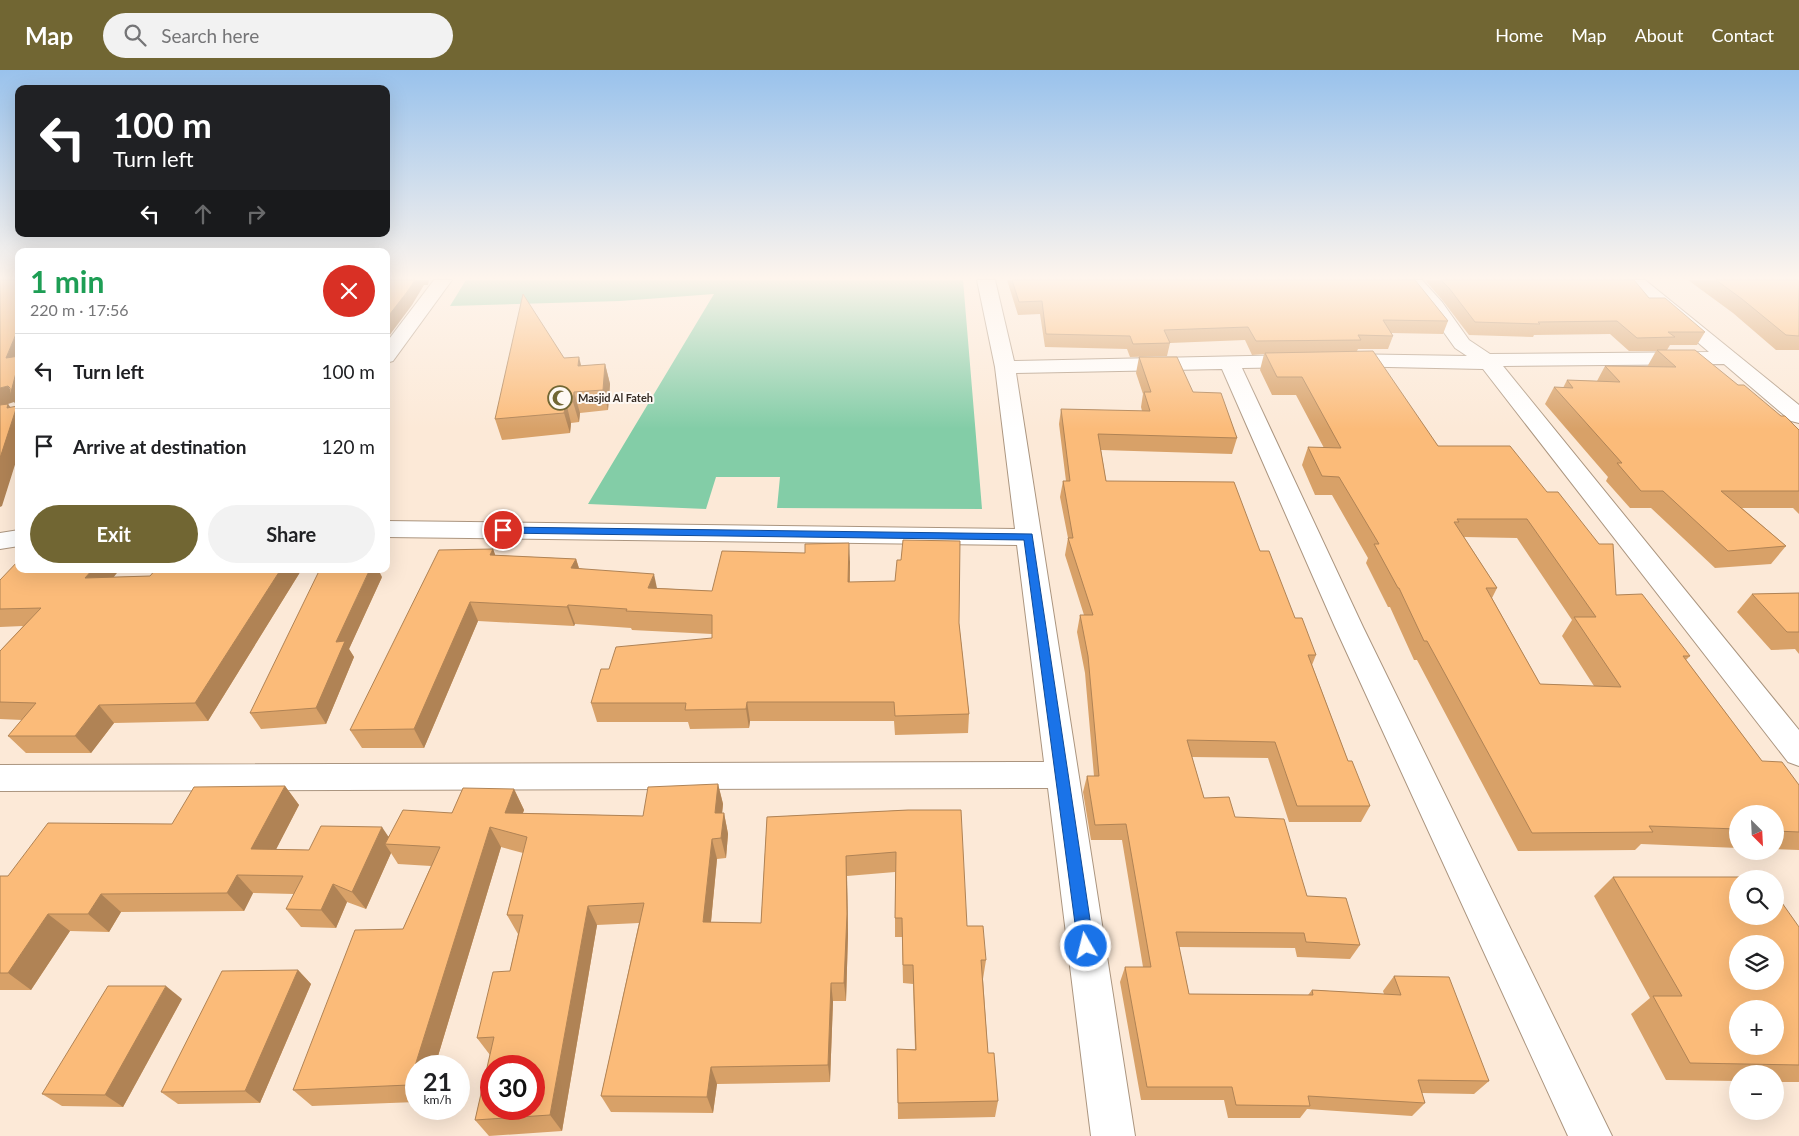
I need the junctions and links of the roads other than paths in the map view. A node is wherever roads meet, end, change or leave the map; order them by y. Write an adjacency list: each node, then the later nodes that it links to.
1 (406, 330): 5 (street)
2 (997, 330): 9 (street)
3 (1452, 330): 7 (street)
4 (1695, 330): 6 (street)
5 (390, 352)
6 (1729, 358): 7 (street); 10 (street)
7 (1488, 361): 8 (street); 15 (street)
8 (1229, 362): 9 (street); 19 (street)
9 (1005, 367): 12 (street)
10 (1799, 416)
11 (390, 529): 12 (street)
12 (1029, 537): 16 (street)
13 (15, 539): 14 (street)
14 (0, 541)
15 (1799, 753)
16 (1062, 775): 17 (street); 18 (street)
17 (0, 778)
18 (1113, 1136)
19 (1590, 1136)

